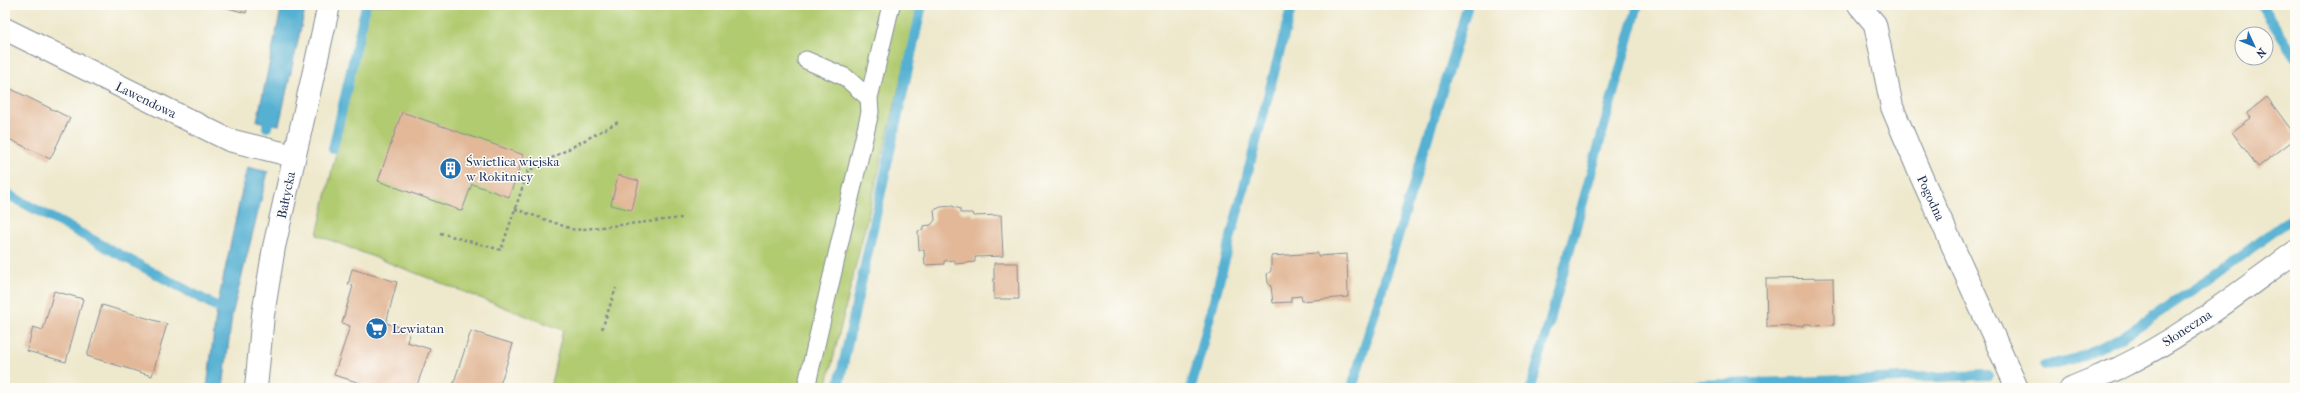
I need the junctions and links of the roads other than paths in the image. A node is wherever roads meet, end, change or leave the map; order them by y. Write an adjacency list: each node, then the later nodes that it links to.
1 (329, 5): 7 (street, Bałtycka)
2 (891, 5): 6 (lane)
3 (1859, 5): 11 (street, Pogodna)
4 (5, 29): 7 (street, Lawendowa)
5 (806, 60): 6 (lane)
6 (869, 98): 10 (lane)
7 (294, 156): 9 (street, Bałtycka)
8 (2295, 252): 12 (street, Słoneczna)
9 (256, 388)
10 (806, 388)
11 (2017, 388)
12 (2071, 388)

